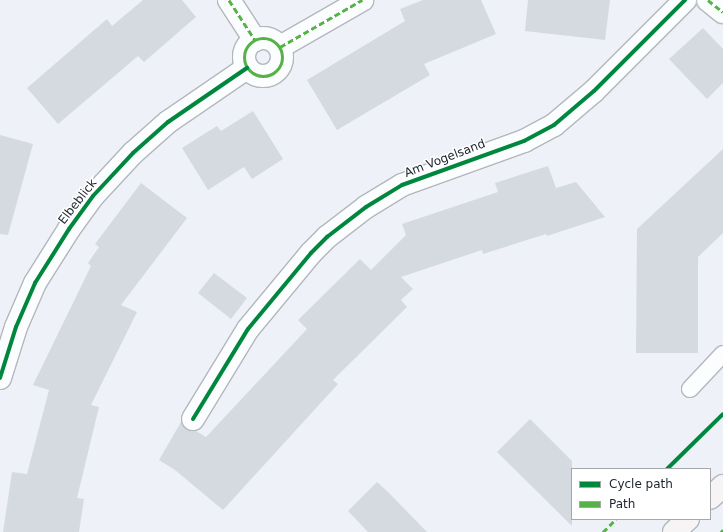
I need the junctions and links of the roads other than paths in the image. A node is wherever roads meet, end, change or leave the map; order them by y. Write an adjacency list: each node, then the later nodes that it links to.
1 (229, 0): 6 (street)
2 (362, 0): 7 (street)
3 (685, 0): 12 (street, Am Vogelsand)
4 (708, 0): 5 (street)
5 (723, 12)
6 (255, 40): 7 (street); 8 (street)
7 (280, 47): 8 (street)
8 (247, 68): 10 (street, Elbeblick)
9 (723, 354): 11 (lane)
10 (0, 378)
11 (690, 389)
12 (193, 420)
13 (723, 486): 14 (main road)
14 (711, 497)
15 (687, 520): 16 (main road)
16 (674, 532)

